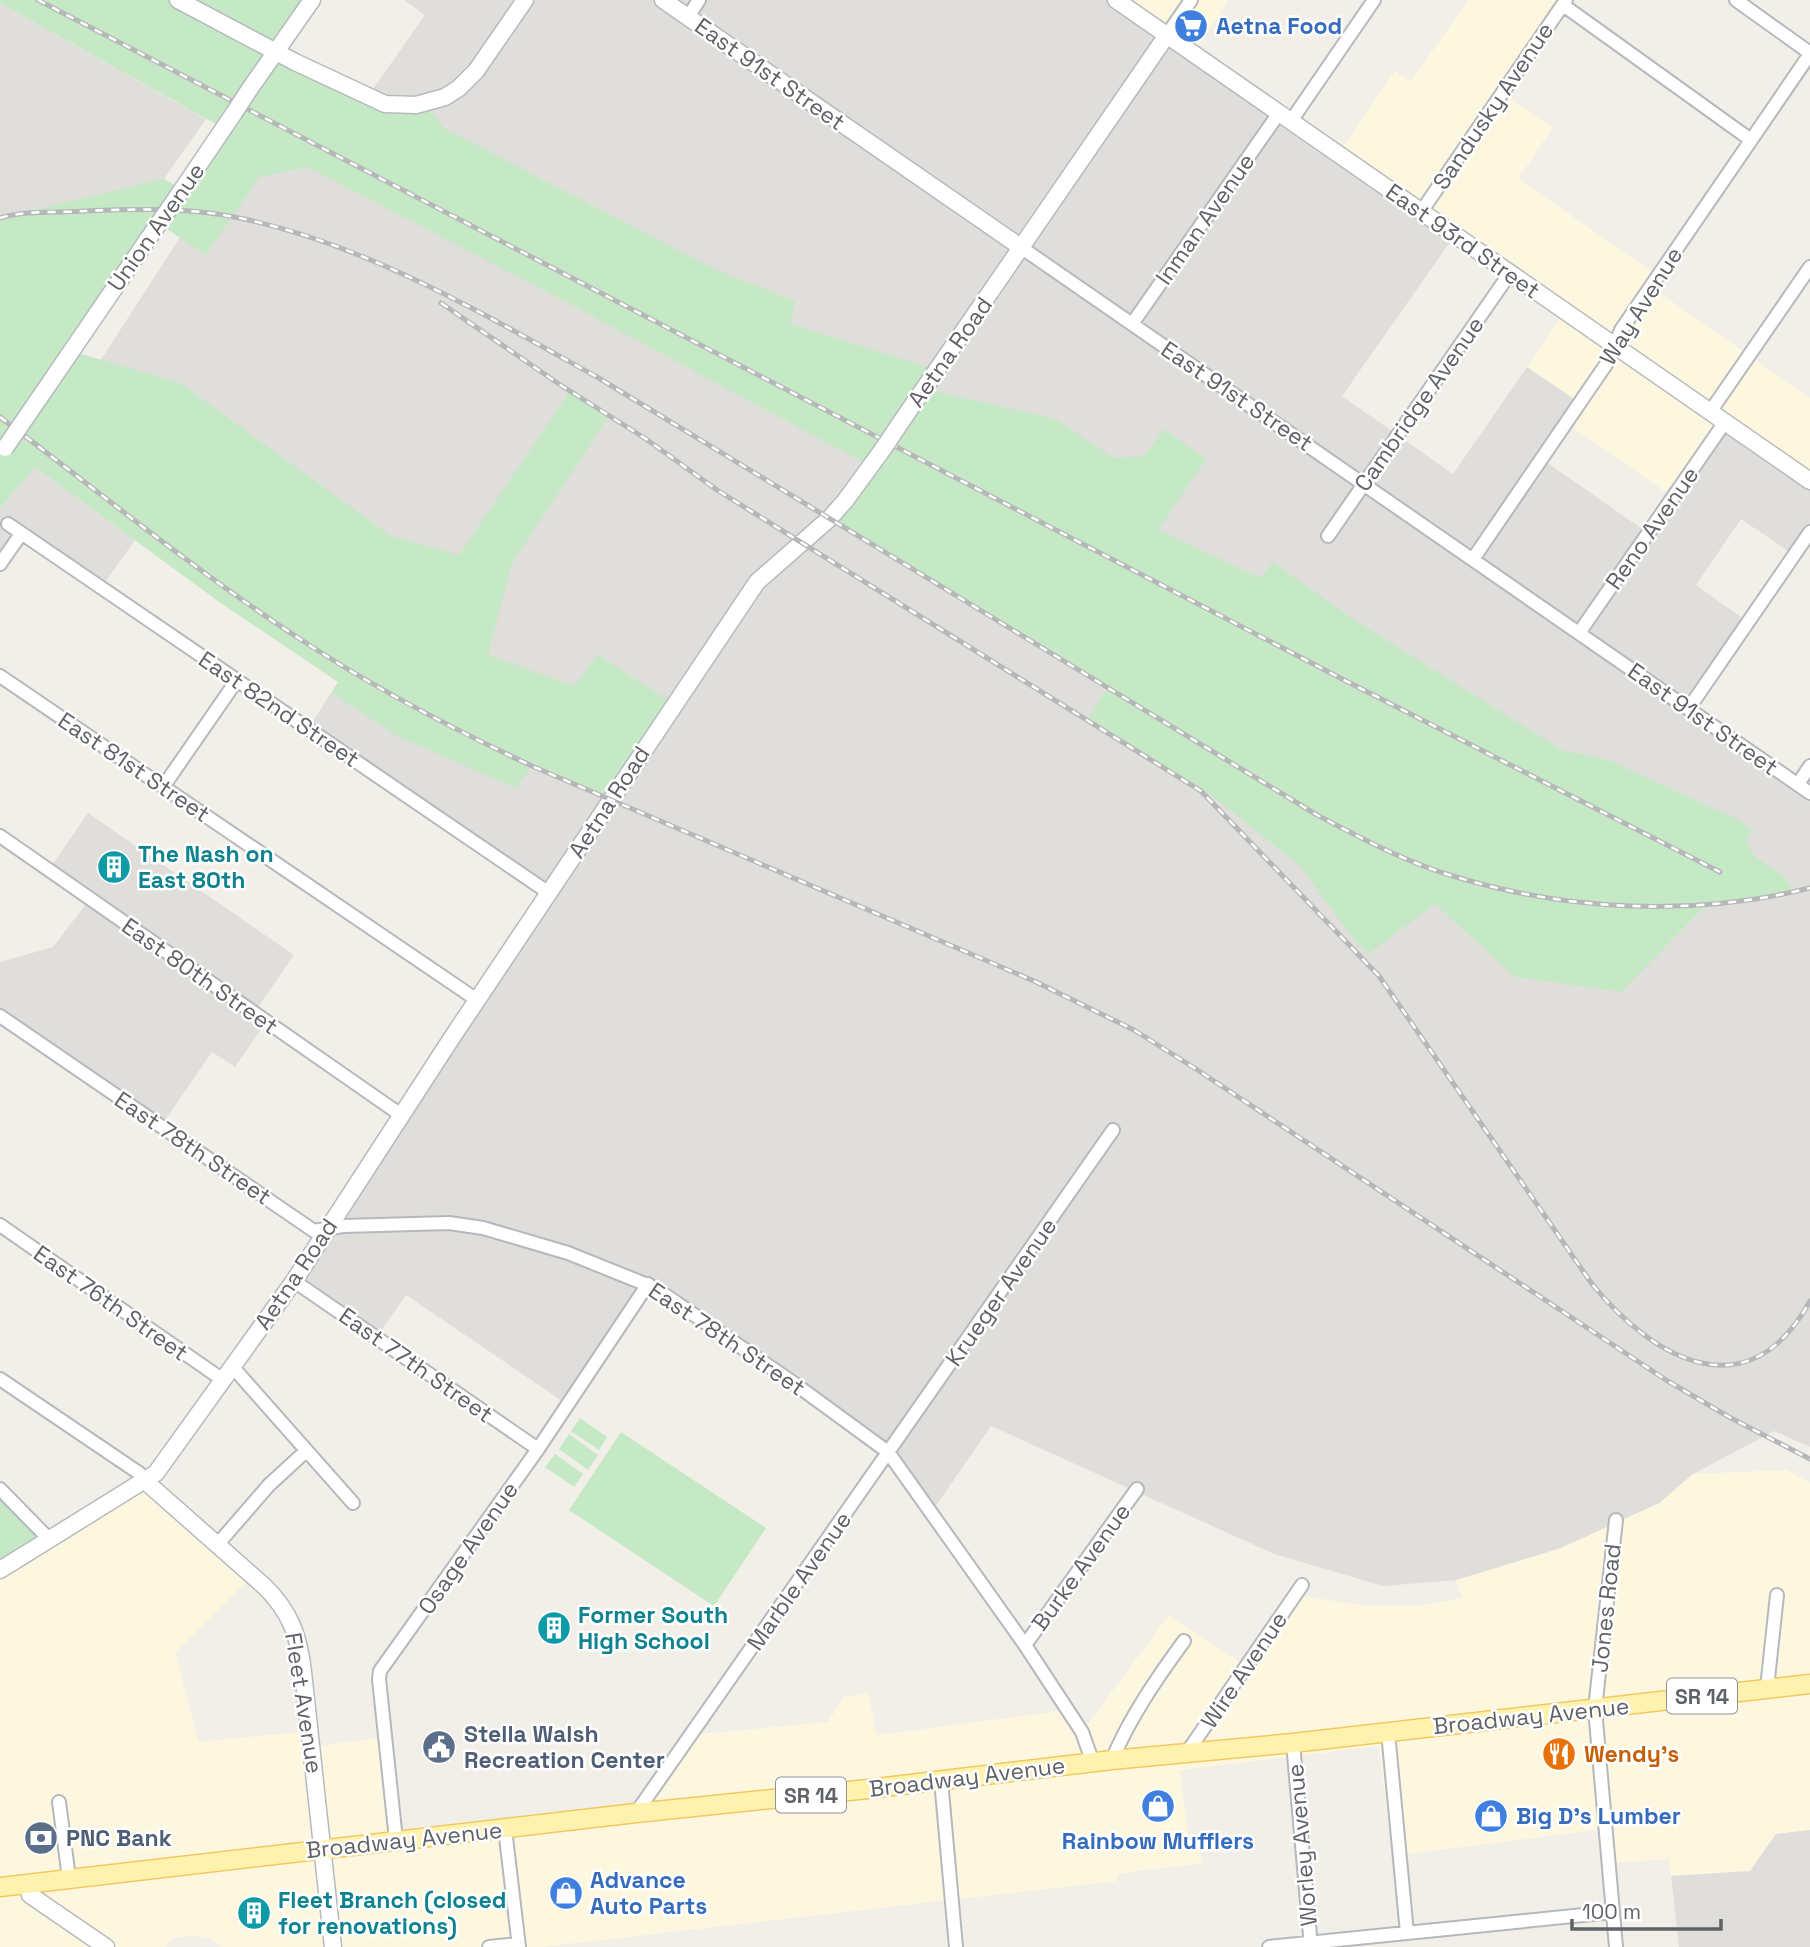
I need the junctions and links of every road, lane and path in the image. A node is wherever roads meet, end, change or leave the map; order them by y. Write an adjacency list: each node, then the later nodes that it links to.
1 (178, 0): 13 (street)
2 (312, 0): 13 (street, Union Avenue)
3 (525, 0): 13 (street)
4 (663, 0): 11 (street, East 91st Street)
5 (699, 0): 11 (street)
6 (1116, 0): 12 (street, East 93rd Street)
7 (1191, 0): 12 (street, Aetna Road)
8 (1374, 0): 15 (street, Inman Avenue)
9 (1737, 0): 14 (street)
10 (1564, 2): 16 (street); 17 (street, Sandusky Avenue)
11 (688, 17): 18 (street, East 91st Street)
12 (1167, 35): 15 (street, East 93rd Street); 18 (street, Aetna Road)
13 (275, 52): 25 (street, Union Avenue, bridge)
14 (1810, 53): 16 (street, Way Avenue)
15 (1285, 117): 17 (street, East 93rd Street); 21 (street, Inman Avenue)
16 (1751, 139): 22 (street, Way Avenue)
17 (1421, 212): 20 (street, East 93rd Street)
18 (1022, 248): 21 (street, East 91st Street); 43 (street, Aetna Road, bridge)
19 (1810, 267): 23 (street)
20 (1510, 273): 22 (street, East 93rd Street); 27 (street, Cambridge Avenue)
21 (1132, 324): 27 (street, East 91st Street)
22 (1615, 346): 23 (street, East 93rd Street); 32 (street, Way Avenue)
23 (1710, 412): 24 (street, East 93rd Street)
24 (1725, 422): 26 (street, East 93rd Street); 34 (street, Reno Avenue)
25 (2, 451)
26 (1810, 481)
27 (1364, 483): 31 (street, Cambridge Avenue); 32 (street, East 91st Street)
28 (8, 524): 30 (street, East 82nd Street)
29 (1810, 532): 37 (street)
30 (21, 534): 33 (street); 36 (street, East 82nd Street)
31 (1328, 536)
32 (1472, 559): 34 (street, East 91st Street)
33 (0, 564)
34 (1579, 633): 37 (street, East 91st Street)
35 (0, 676): 40 (street, East 81st Street)
36 (237, 680): 40 (street); 43 (street, East 82nd Street)
37 (1689, 708): 39 (street, East 91st Street)
38 (1810, 766): 39 (street)
39 (1798, 784): 41 (street, East 91st Street)
40 (163, 787): 44 (street, East 81st Street)
41 (1810, 793)
42 (0, 836): 46 (street, East 80th Street)
43 (549, 893): 44 (street, Aetna Road)
44 (477, 1000): 46 (street, Aetna Road)
45 (0, 1016): 49 (street, East 78th Street)
46 (401, 1115): 49 (street, Aetna Road)
47 (1113, 1130): 56 (street, Krueger Avenue)
48 (0, 1225): 52 (street, East 76th Street)
49 (326, 1230): 50 (street, Aetna Road); 51 (street, East 78th Street)
50 (294, 1281): 52 (street, Aetna Road); 54 (street, East 77th Street)
51 (648, 1284): 54 (street, Osage Avenue); 56 (street, East 78th Street)
52 (227, 1374): 55 (street, East 76th Street); 57 (street, Aetna Road)
53 (0, 1378): 57 (street)
54 (538, 1449): 81 (street, Osage Avenue)
55 (306, 1451): 60 (street, East 76th Street); 63 (street)
56 (888, 1452): 68 (street, East 78th Street); 79 (street, Marble Avenue)
57 (145, 1481): 62 (street, Aetna Road); 63 (street, Fleet Avenue)
58 (0, 1489): 62 (street)
59 (1137, 1489): 68 (street, Burke Avenue)
60 (353, 1503)
61 (1616, 1520): 71 (street, Jones Road)
62 (49, 1539): 64 (street, Aetna Road)
63 (217, 1545): 82 (street, Fleet Avenue)
64 (0, 1570)
65 (1302, 1585): 74 (street, Wire Avenue)
66 (1777, 1595): 70 (street)
67 (1184, 1641): 75 (street)
68 (1025, 1646): 76 (street, East 78th Street)
69 (1810, 1684): 70 (main road, Broadway Avenue / SR 14)
70 (1767, 1688): 71 (main road, Broadway Avenue / SR 14)
71 (1595, 1709): 72 (main road, Broadway Avenue / SR 14); 86 (street, Jones Road)
72 (1388, 1732): 73 (main road, Broadway Avenue / SR 14); 87 (street)
73 (1293, 1743): 74 (main road, Broadway Avenue / SR 14); 90 (street, Worley Avenue)
74 (1186, 1754): 75 (main road, Broadway Avenue / SR 14)
75 (1112, 1760): 76 (main road, Broadway Avenue / SR 14)
76 (1093, 1762): 77 (main road, Broadway Avenue / SR 14)
77 (941, 1780): 79 (main road, Broadway Avenue / SR 14); 94 (street)
78 (59, 1802): 83 (street)
79 (636, 1813): 80 (main road, Broadway Avenue / SR 14)
80 (505, 1829): 81 (main road, Broadway Avenue / SR 14); 89 (street)
81 (396, 1840): 82 (main road, Broadway Avenue / SR 14)
82 (323, 1849): 83 (main road, Broadway Avenue / SR 14); 92 (street, Fleet Avenue)
83 (69, 1878): 84 (main road, Broadway Avenue / SR 14)
84 (28, 1884): 85 (main road, Broadway Avenue / SR 14); 88 (street)
85 (0, 1887)
86 (1613, 1912): 87 (street); 96 (street, Jones Road)
87 (1408, 1933): 90 (street)
88 (88, 1942): 91 (street)
89 (518, 1945): 93 (street)
90 (1310, 1945): 95 (street)
91 (106, 1947)
92 (332, 1947)
93 (489, 1947)
94 (956, 1947)
95 (1269, 1947)
96 (1616, 1947)

